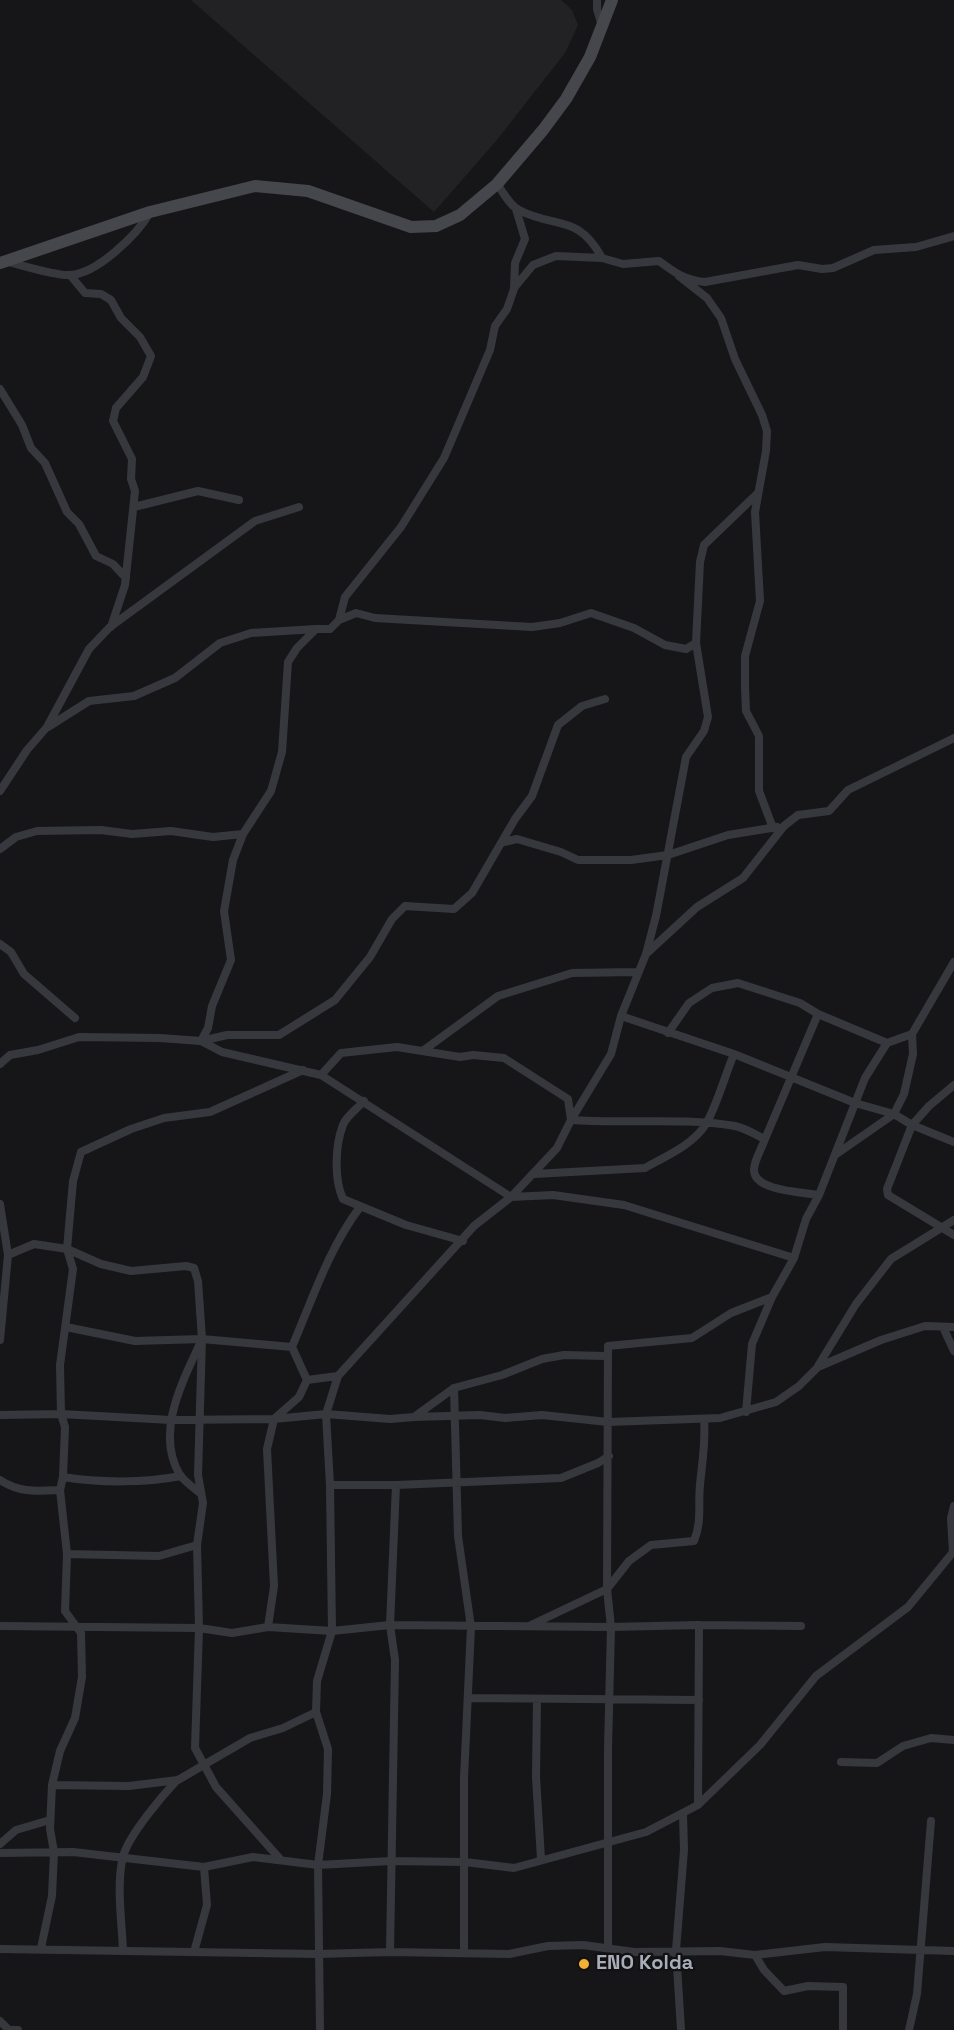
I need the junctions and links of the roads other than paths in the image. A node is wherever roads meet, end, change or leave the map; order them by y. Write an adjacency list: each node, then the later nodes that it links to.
1 (612, 0): 3 (main road)
2 (596, 3): 3 (street)
3 (603, 27): 4 (main road)
4 (497, 184): 5 (street); 6 (main road)
5 (516, 209): 8 (street); 12 (street)
6 (150, 212): 9 (main road); 10 (street)
7 (954, 236): 11 (street)
8 (602, 258): 11 (street); 12 (street)
9 (2, 262): 10 (street)
10 (70, 275): 16 (street)
11 (679, 276): 14 (street)
12 (514, 289): 19 (street)
13 (0, 389): 18 (street)
14 (757, 495): 22 (street); 28 (street)
15 (239, 500): 16 (street)
16 (134, 507): 18 (street)
17 (299, 507): 20 (street)
18 (126, 578): 20 (street)
19 (339, 620): 21 (street); 22 (street)
20 (111, 627): 24 (street)
21 (316, 629): 24 (street); 29 (street)
22 (696, 643): 32 (street)
23 (605, 699): 30 (street)
24 (47, 727): 26 (street)
25 (954, 738): 27 (street)
26 (0, 791)
27 (784, 825): 28 (street); 34 (street)
28 (772, 828): 32 (street)
29 (243, 834): 31 (street); 42 (street)
30 (504, 842): 32 (street); 42 (street)
31 (0, 849)
32 (668, 855): 34 (street)
33 (0, 944): 39 (street)
34 (646, 954): 36 (street)
35 (954, 962): 41 (street)
36 (637, 972): 38 (street); 44 (street)
37 (818, 1014): 40 (street); 43 (street); 49 (street)
38 (621, 1016): 40 (street); 54 (street)
39 (75, 1018)
40 (668, 1033): 45 (street)
41 (912, 1034): 43 (street); 53 (street)
42 (201, 1041): 46 (street); 47 (street)
43 (887, 1043): 52 (street)
44 (424, 1050): 48 (street); 54 (street)
45 (734, 1054): 49 (street); 55 (street)
46 (0, 1064)
47 (303, 1070): 48 (street); 69 (street)
48 (321, 1075): 51 (street)
49 (791, 1076): 52 (street); 57 (street)
50 (954, 1085): 56 (street)
51 (364, 1101): 62 (street); 64 (street)
52 (855, 1103): 53 (street); 59 (street)
53 (894, 1114): 56 (street); 59 (street)
54 (571, 1120): 55 (street); 60 (street)
55 (706, 1124): 57 (street); 60 (street)
56 (912, 1125): 58 (street); 66 (street)
57 (765, 1139): 61 (street)
58 (954, 1142)
59 (833, 1157): 61 (street)
60 (534, 1174): 62 (street)
61 (819, 1196): 71 (street)
62 (511, 1197): 68 (street); 71 (street)
63 (0, 1204): 70 (street)
64 (360, 1207): 68 (street); 79 (street)
65 (954, 1220): 66 (street)
66 (939, 1228): 67 (street); 82 (street)
67 (954, 1235)
68 (462, 1241): 83 (street)
69 (67, 1249): 70 (street); 74 (street); 77 (street)
70 (8, 1255): 72 (street)
71 (794, 1258): 73 (street)
72 (3, 1269): 78 (street)
73 (772, 1296): 81 (street); 86 (street)
74 (66, 1327): 77 (street); 87 (street)
75 (943, 1327): 76 (street); 80 (street); 82 (street)
76 (954, 1327)
77 (202, 1339): 79 (street); 92 (street); 95 (street)
78 (0, 1340)
79 (292, 1347): 84 (street)
80 (954, 1351)
81 (606, 1356): 85 (street); 96 (street)
82 (818, 1367): 86 (street)
83 (338, 1376): 84 (street); 88 (street)
84 (307, 1380): 93 (street)
85 (454, 1388): 90 (street); 91 (street)
86 (746, 1412): 94 (street)
87 (61, 1414): 89 (street); 95 (street); 99 (street)
88 (326, 1414): 91 (street); 93 (street); 102 (street)
89 (0, 1415)
90 (453, 1416): 91 (street); 96 (street); 101 (street)
91 (414, 1417)
92 (200, 1419): 93 (street); 95 (street); 105 (street)
93 (274, 1419): 116 (street)
94 (704, 1419): 96 (street); 110 (street)
95 (171, 1420): 98 (street)
96 (608, 1422): 97 (street)
97 (609, 1456): 101 (street); 110 (street)
98 (181, 1476): 99 (street); 105 (street)
99 (63, 1477): 104 (street)
100 (0, 1480): 104 (street)
101 (455, 1484): 103 (street); 117 (street)
102 (330, 1485): 103 (street); 121 (street)
103 (396, 1485): 111 (street)
104 (60, 1490): 109 (street)
105 (200, 1493): 107 (street)
106 (954, 1506): 108 (street)
107 (197, 1545): 109 (street); 120 (street)
108 (953, 1552): 132 (street)
109 (67, 1554): 115 (street)
110 (607, 1589): 118 (street); 119 (street)
111 (390, 1624): 117 (street); 121 (street); 143 (street)
112 (699, 1625): 114 (street); 119 (street); 125 (street)
113 (0, 1626): 115 (street)
114 (801, 1626)
115 (76, 1627): 120 (street); 131 (street)
116 (268, 1627): 120 (street); 121 (street)
117 (471, 1627): 118 (street); 122 (street)
118 (526, 1627): 119 (street)
119 (612, 1627): 124 (street)
120 (199, 1628): 129 (street)
121 (332, 1631): 126 (street)
122 (468, 1698): 123 (street); 144 (street)
123 (537, 1699): 124 (street); 141 (street)
124 (609, 1699): 125 (street); 136 (street)
125 (699, 1700): 132 (street)
126 (316, 1712): 129 (street); 145 (street)
127 (954, 1740): 128 (street)
128 (841, 1762)
129 (204, 1766): 130 (street); 142 (street)
130 (178, 1780): 131 (street); 140 (street)
131 (52, 1785): 134 (street)
132 (698, 1805): 133 (street)
133 (683, 1814): 136 (street); 150 (street)
134 (50, 1820): 137 (street); 138 (street)
135 (931, 1821): 155 (street)
136 (607, 1843): 141 (street); 148 (street)
137 (0, 1844)
138 (54, 1852): 139 (street); 140 (street); 147 (street)
139 (0, 1853)
140 (123, 1856): 146 (street); 151 (street)
141 (541, 1858): 144 (street)
142 (280, 1859): 145 (street); 146 (street)
143 (391, 1861): 144 (street); 145 (street); 154 (street)
144 (465, 1862): 156 (street)
145 (318, 1865): 157 (street)
146 (204, 1866): 153 (street)
147 (41, 1948): 149 (street); 151 (street)
148 (608, 1948): 150 (street); 156 (street)
149 (0, 1949)
150 (676, 1950): 158 (street); 162 (street)
151 (123, 1951): 153 (street)
152 (954, 1951): 155 (street)
153 (194, 1952): 157 (street)
154 (390, 1952): 156 (street); 157 (street)
155 (921, 1952): 158 (street); 164 (street)
156 (464, 1953)
157 (318, 1954): 161 (street)
158 (755, 1955): 163 (street)
159 (0, 2021): 160 (street)
160 (18, 2030)
161 (320, 2030)
162 (681, 2030)
163 (843, 2030)
164 (909, 2030)

